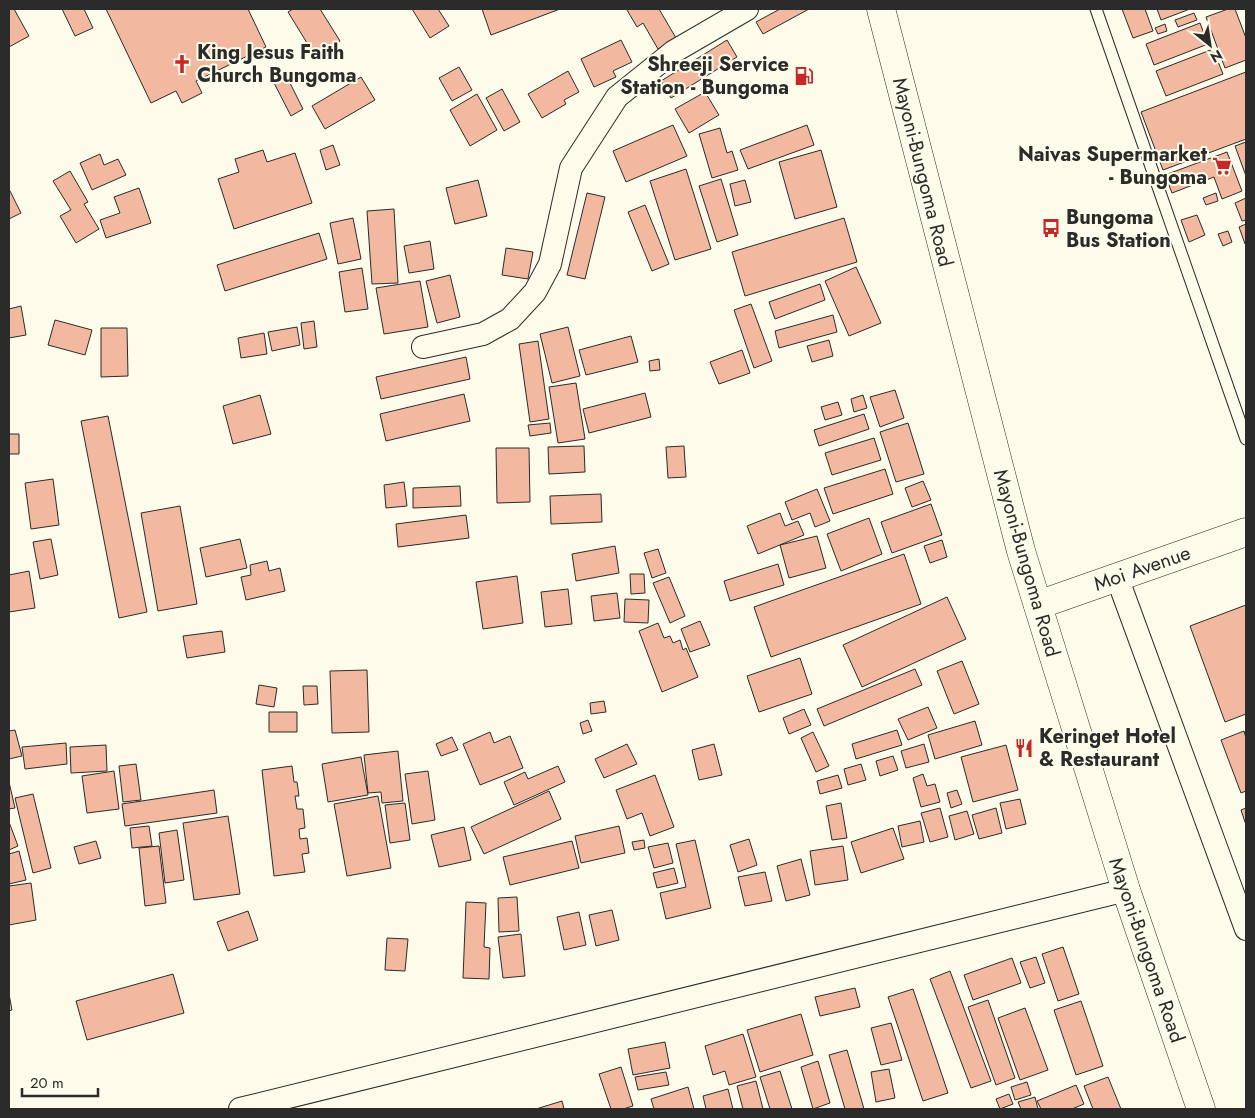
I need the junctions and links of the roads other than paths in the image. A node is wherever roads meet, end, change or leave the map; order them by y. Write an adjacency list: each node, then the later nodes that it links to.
1 (747, 9): 4 (street)
2 (881, 9): 8 (main road, Mayoni-Bungoma Road)
3 (1096, 9): 5 (lane)
4 (423, 348)
5 (1246, 439)
6 (1246, 532): 7 (main road, Moi Avenue)
7 (1117, 577): 8 (main road, Moi Avenue); 10 (street)
8 (1038, 605): 9 (main road, Mayoni-Bungoma Road)
9 (1126, 890): 11 (street); 12 (main road, Mayoni-Bungoma Road)
10 (1246, 929)
11 (240, 1109)
12 (1201, 1109)

